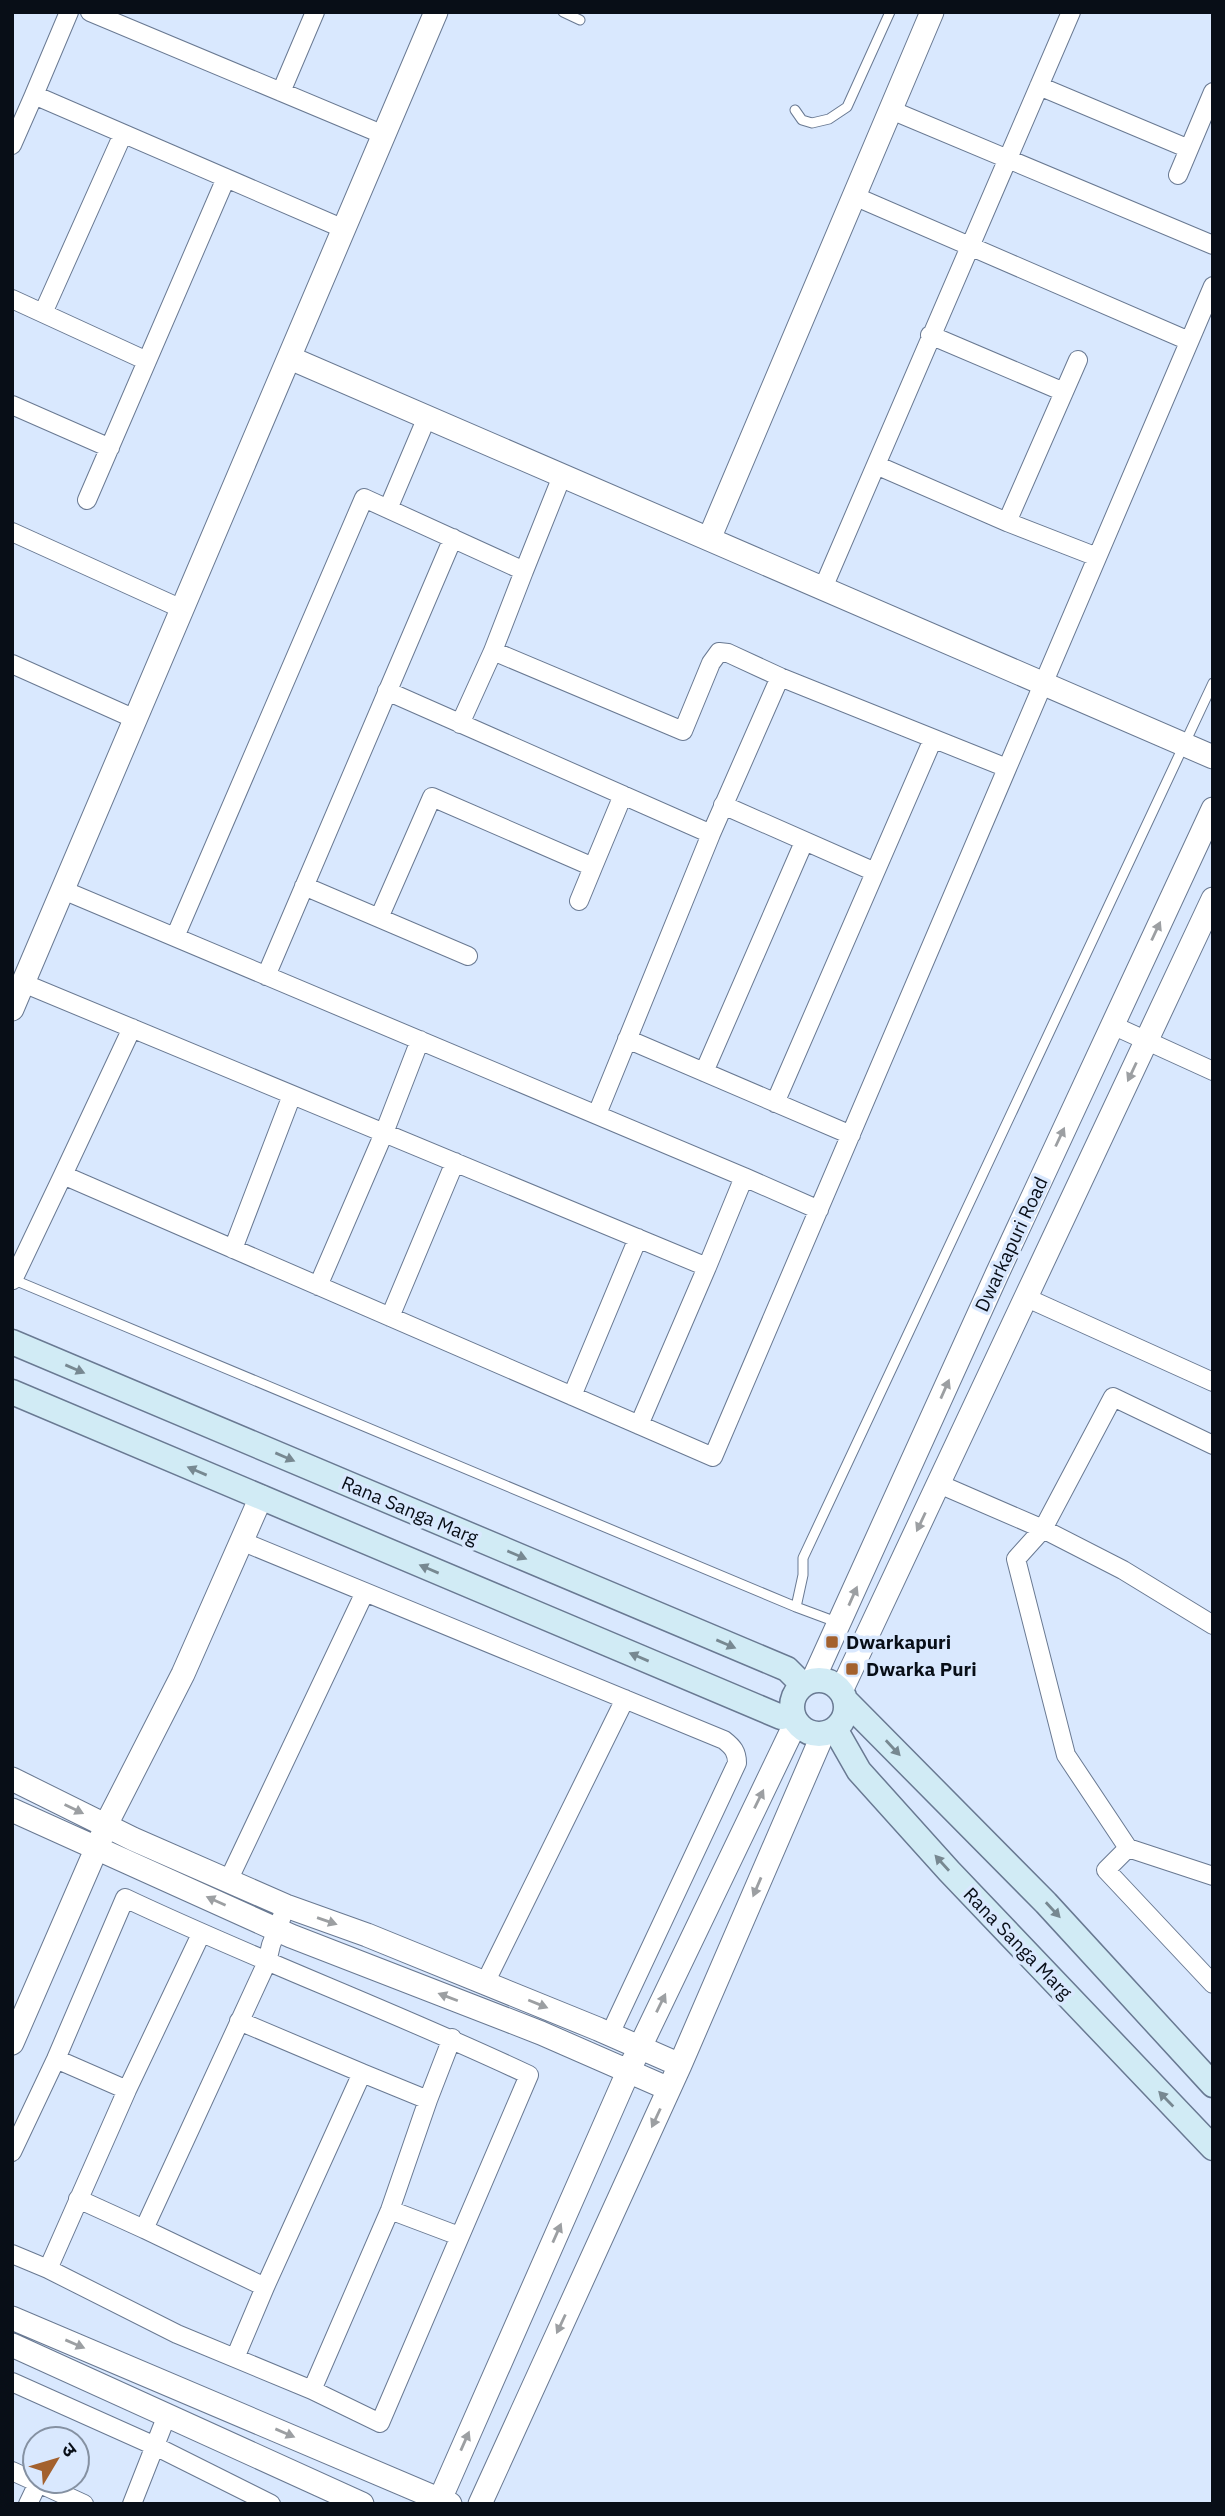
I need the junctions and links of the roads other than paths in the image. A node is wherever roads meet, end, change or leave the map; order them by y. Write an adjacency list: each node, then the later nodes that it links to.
1 (69, 12): 13 (street)
2 (90, 12): 11 (street)
3 (315, 12): 11 (street)
4 (436, 12): 17 (street)
5 (564, 12): 9 (lane)
6 (890, 12): 14 (lane)
7 (932, 12): 15 (street)
8 (1071, 12): 10 (street)
9 (580, 20)
10 (1040, 86): 19 (street); 20 (street)
11 (281, 92): 17 (street)
12 (1213, 92): 19 (street)
13 (34, 95): 16 (street); 18 (street)
14 (794, 110)
15 (891, 110): 20 (street); 23 (street)
16 (123, 134): 22 (street); 29 (street)
17 (384, 135): 24 (street)
18 (12, 145)
19 (1189, 149): 21 (street)
20 (1008, 159): 25 (street); 26 (street)
21 (1178, 175)
22 (226, 178): 24 (street); 34 (street)
23 (854, 196): 25 (street); 46 (street)
24 (344, 229): 32 (street)
25 (969, 245): 30 (street); 31 (street)
26 (1213, 245)
27 (1213, 286): 31 (street)
28 (12, 299): 29 (street)
29 (43, 313): 34 (street)
30 (930, 335): 35 (street); 39 (street)
31 (1189, 341): 47 (street)
32 (289, 358): 37 (street); 50 (street)
33 (1078, 360): 35 (street)
34 (147, 361): 38 (street)
35 (1064, 391): 43 (street)
36 (12, 405): 38 (street)
37 (427, 417): 40 (street); 42 (street)
38 (110, 449): 41 (street)
39 (876, 465): 43 (street); 49 (street)
40 (562, 476): 46 (street); 48 (street)
41 (87, 500)
42 (388, 509): 45 (street); 75 (street)
43 (1007, 522): 47 (street)
44 (12, 532): 50 (street)
45 (453, 538): 48 (street); 56 (street)
46 (709, 539): 49 (street)
47 (1097, 557): 55 (street)
48 (524, 571): 51 (street)
49 (822, 588): 55 (street)
50 (183, 609): 57 (street)
51 (493, 651): 53 (street); 58 (street)
52 (12, 664): 57 (street)
53 (780, 677): 59 (street); 64 (street)
54 (1213, 683): 60 (lane)
55 (1043, 684): 60 (street); 62 (street)
56 (387, 691): 58 (street); 70 (street)
57 (135, 719): 71 (street)
58 (460, 724): 63 (street)
59 (933, 739): 62 (street); 69 (street)
60 (1184, 745): 61 (street); 114 (lane)
61 (1213, 757)
62 (1007, 768): 91 (street)
63 (623, 795): 66 (street); 68 (street)
64 (723, 805): 66 (street); 67 (street)
65 (1213, 809): 80 (street, Dwarkapuri Road, one-way to 65)
66 (711, 834): 82 (street)
67 (804, 842): 69 (street); 86 (street)
68 (593, 867): 73 (street); 74 (street)
69 (875, 872): 88 (street)
70 (304, 887): 74 (street); 77 (street)
71 (63, 890): 75 (street); 78 (street)
72 (1213, 899): 84 (street, Dwarkapuri Road)
73 (579, 901)
74 (379, 918): 76 (street)
75 (175, 937): 77 (street)
76 (468, 956)
77 (266, 975): 83 (street)
78 (23, 983): 79 (street); 81 (street)
79 (12, 1009)
80 (1112, 1025): 84 (street); 115 (street, Dwarkapuri Road, one-way to 80)
81 (132, 1028): 87 (street); 93 (street)
82 (627, 1039): 86 (street); 89 (street)
83 (420, 1040): 89 (street); 90 (street)
84 (1147, 1041): 85 (street); 101 (street, Dwarkapuri Road, one-way to 101)
85 (1213, 1071)
86 (705, 1072): 88 (street)
87 (292, 1095): 90 (street); 97 (street)
88 (775, 1103): 91 (street)
89 (597, 1114): 94 (street)
90 (384, 1133): 92 (street); 100 (street)
91 (851, 1135): 95 (street)
92 (455, 1162): 96 (street); 102 (street)
93 (63, 1175): 97 (street); 99 (street)
94 (744, 1177): 95 (street); 98 (street)
95 (819, 1210): 107 (street)
96 (638, 1238): 98 (street); 106 (street)
97 (233, 1249): 100 (street)
98 (707, 1267): 107 (street)
99 (13, 1280): 114 (lane)
100 (318, 1286): 102 (street)
101 (1027, 1298): 104 (street); 109 (street, Dwarkapuri Road)
102 (390, 1317): 106 (street)
103 (12, 1342): 117 (main road, Rana Sanga Marg, one-way to 117)
104 (1213, 1382)
105 (12, 1392): 110 (main road, one-way to 105)
106 (572, 1396): 107 (street)
107 (639, 1425)
108 (1213, 1445): 111 (street)
109 (939, 1484): 111 (street); 118 (street, Dwarkapuri Road, one-way to 118)
110 (261, 1497): 112 (street); 120 (main road, one-way to 110)
111 (1043, 1530): 116 (street); 126 (street)
112 (241, 1541): 113 (street); 124 (street)
113 (365, 1592): 119 (street); 128 (street)
114 (796, 1607): 115 (lane)
115 (841, 1623): 117 (street, Dwarkapuri Road)
116 (1213, 1625)
117 (808, 1683): 118 (main road); 120 (main road)
118 (843, 1695): 121 (main road); 144 (main road, one-way to 144)
119 (625, 1699): 133 (street); 136 (street)
120 (794, 1718): 121 (main road); 139 (street, one-way to 120)
121 (829, 1732): 141 (street, one-way to 141); 148 (main road, Rana Sanga Marg, one-way to 121)
122 (12, 1780): 124 (street, one-way to 124)
123 (12, 1810): 125 (street)
124 (107, 1826): 125 (street); 128 (street)
125 (98, 1848): 130 (street, one-way to 125); 138 (street)
126 (1128, 1848): 127 (street); 134 (street)
127 (1213, 1876)
128 (228, 1881): 129 (street)
129 (286, 1906): 130 (street); 133 (street, one-way to 133)
130 (278, 1929): 132 (street); 142 (street, one-way to 130)
131 (201, 1934): 132 (street); 140 (street); 146 (street)
132 (267, 1962): 135 (street); 137 (street)
133 (485, 1983): 136 (street, one-way to 136)
134 (1213, 1984)
135 (239, 2021): 143 (street); 152 (street)
136 (610, 2034): 139 (street)
137 (452, 2038): 147 (street); 153 (street)
138 (12, 2043)
139 (639, 2048): 141 (street); 142 (street)
140 (56, 2059): 146 (street); 149 (street)
141 (680, 2065): 145 (street)
142 (628, 2072): 145 (street); 165 (street, one-way to 142)
143 (362, 2073): 147 (street); 156 (street)
144 (1213, 2085)
145 (669, 2089): 170 (street, one-way to 170)
146 (127, 2090): 150 (street)
147 (428, 2100): 151 (street)
148 (1213, 2148)
149 (12, 2152)
150 (78, 2199): 152 (street); 155 (street)
151 (390, 2210): 153 (street); 161 (street)
152 (144, 2229): 156 (street)
153 (459, 2236): 161 (street)
154 (12, 2254): 155 (street)
155 (48, 2269): 159 (street)
156 (265, 2287): 159 (street)
157 (12, 2318): 165 (street, one-way to 165)
158 (12, 2344): 162 (street)
159 (234, 2358): 161 (street)
160 (12, 2382): 163 (street)
161 (312, 2390)
162 (167, 2415): 163 (street); 169 (street)
163 (155, 2446): 167 (street); 168 (street)
164 (64, 2495): 166 (street)
165 (443, 2502)
166 (84, 2504)
167 (132, 2504)
168 (271, 2504)
169 (362, 2504)
170 (480, 2504)

